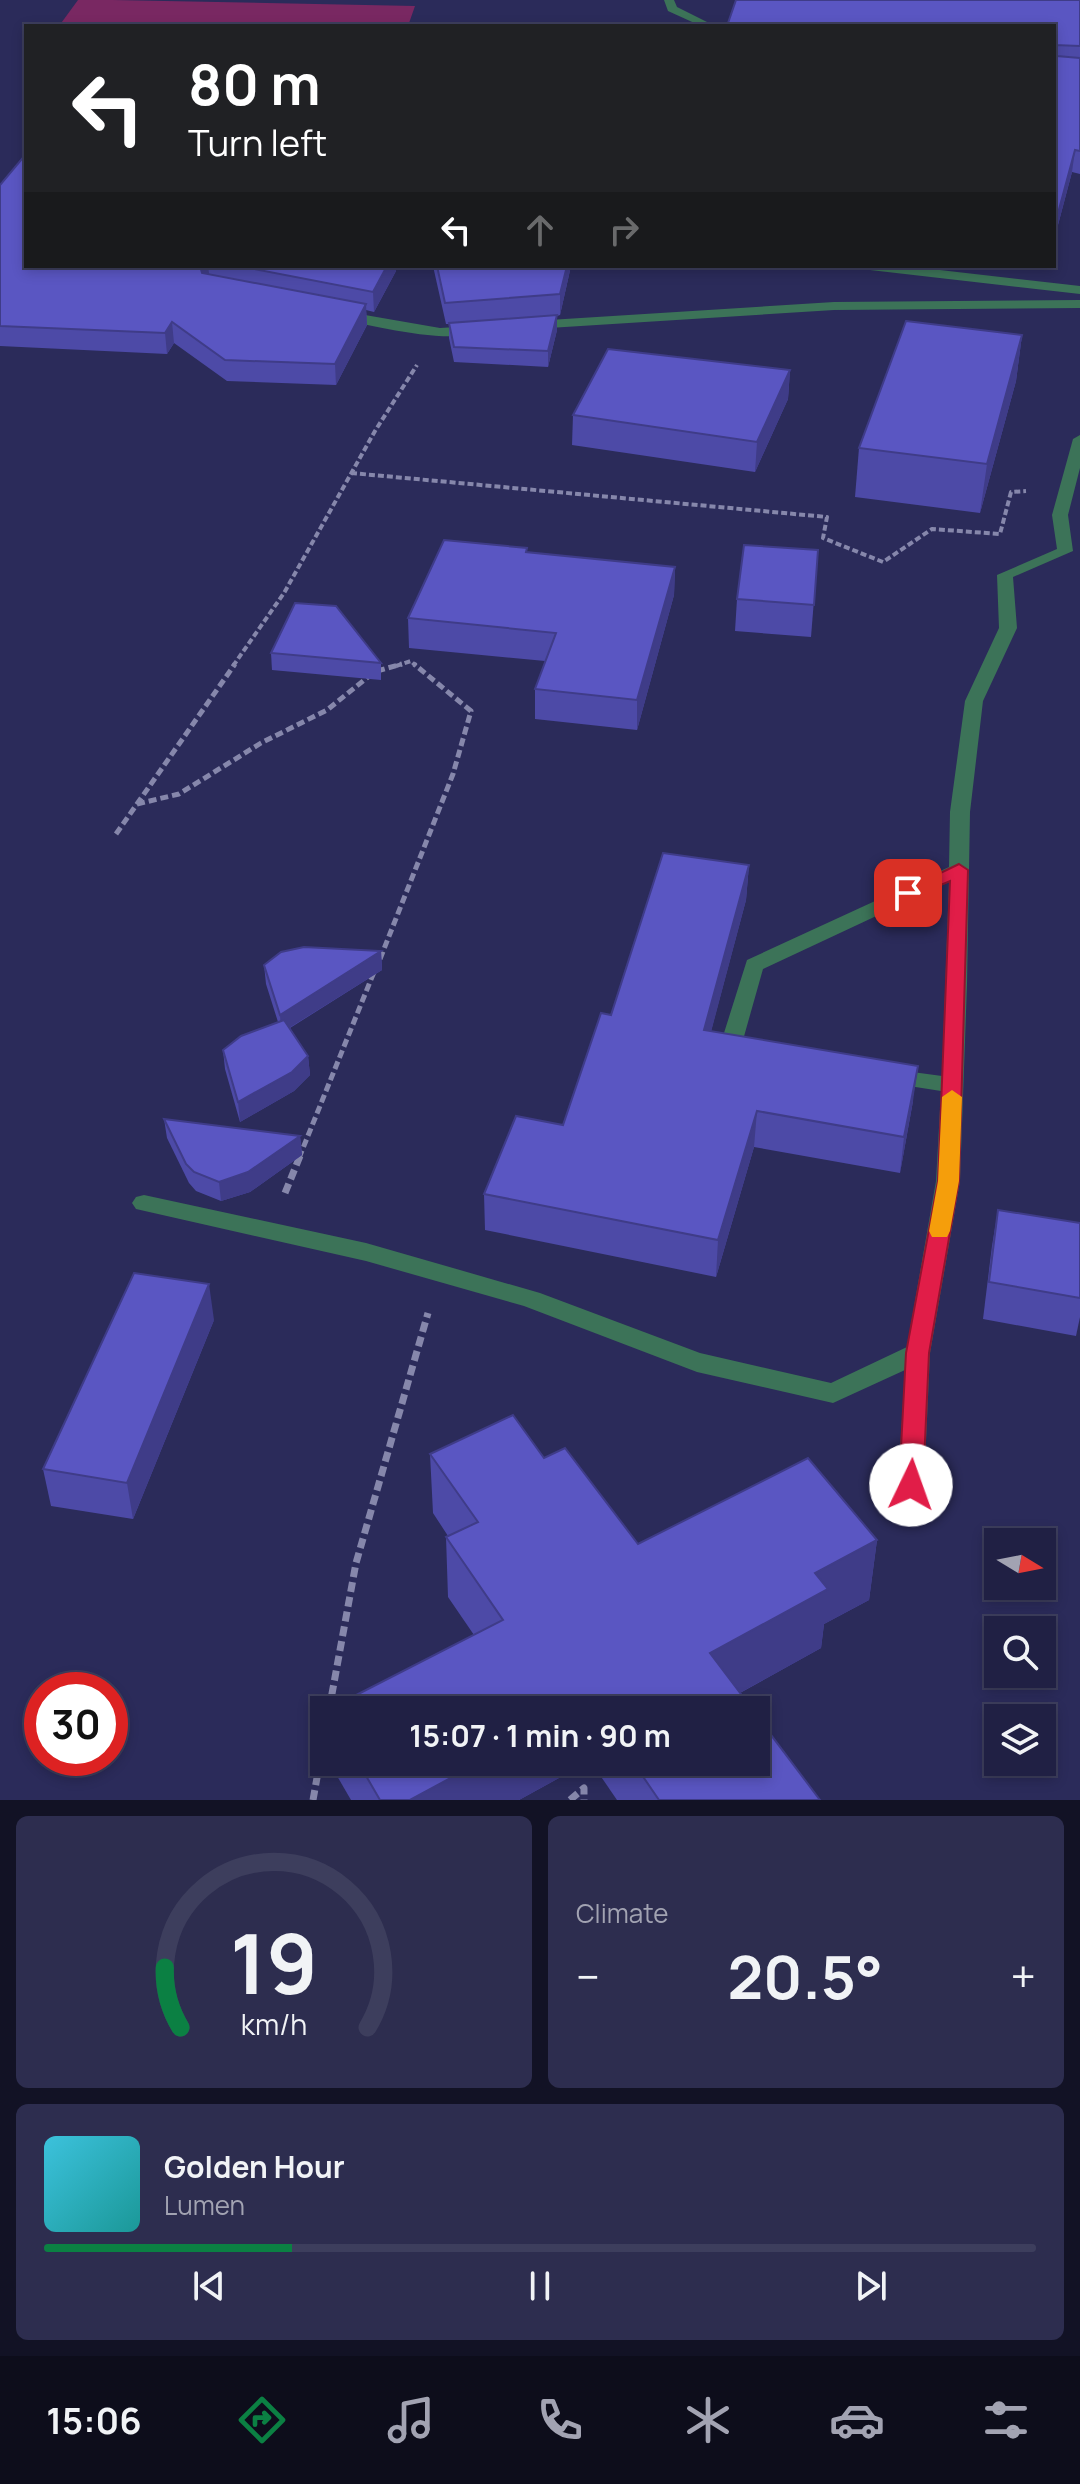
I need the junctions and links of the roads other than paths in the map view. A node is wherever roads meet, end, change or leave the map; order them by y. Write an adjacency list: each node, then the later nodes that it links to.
1 (669, 0): 2 (street)
2 (706, 24)
3 (888, 268): 4 (street)
4 (1080, 290)
5 (1080, 304): 7 (street)
6 (328, 312): 8 (street)
7 (517, 326)
8 (485, 329)
9 (1080, 439): 10 (street)
10 (959, 870): 11 (street); 13 (street)
11 (759, 1057)
12 (863, 1072): 13 (street)
13 (952, 1085): 15 (street)
14 (144, 1203): 15 (street)
15 (918, 1353): 16 (street)
16 (911, 1485)

